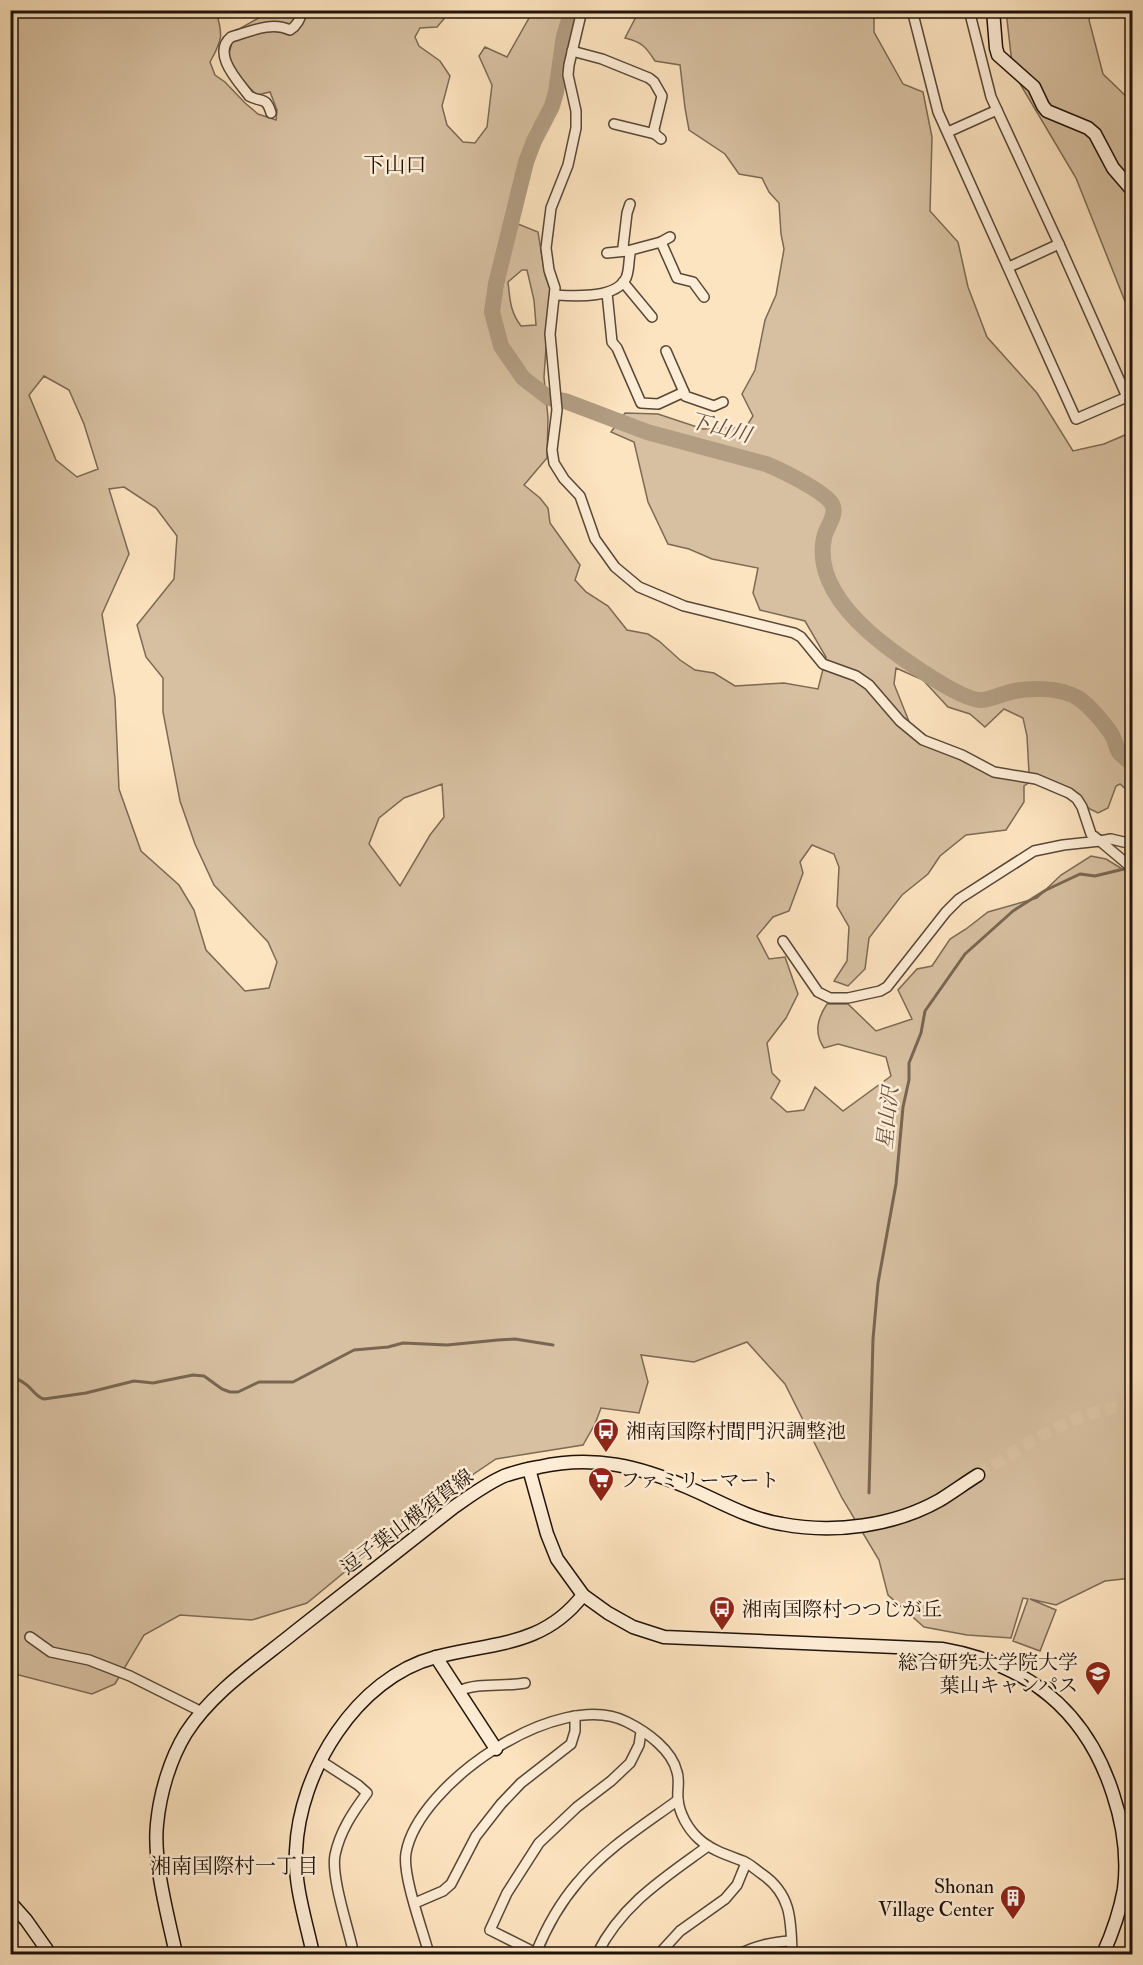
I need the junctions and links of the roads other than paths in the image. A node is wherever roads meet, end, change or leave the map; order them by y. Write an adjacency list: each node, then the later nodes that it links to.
1 (303, 10): 8 (street)
2 (582, 10): 6 (street)
3 (912, 10): 10 (street)
4 (969, 10): 7 (street)
5 (993, 10): 11 (street)
6 (572, 51): 9 (street); 21 (street)
7 (997, 110): 10 (street); 15 (street)
8 (271, 113)
9 (614, 124)
10 (948, 132): 18 (street)
11 (1132, 190)
12 (630, 204): 16 (street)
13 (670, 237): 14 (street)
14 (661, 242): 16 (street); 22 (street)
15 (1059, 244): 18 (street); 26 (street)
16 (628, 252): 17 (street); 19 (street)
17 (607, 253)
18 (1009, 267): 26 (street)
19 (623, 282): 20 (street); 23 (street)
20 (607, 293): 21 (street); 25 (street)
21 (555, 296): 29 (street)
22 (704, 297)
23 (652, 318)
24 (666, 351): 25 (street)
25 (684, 392): 27 (street)
26 (1130, 396)
27 (723, 402)
28 (1132, 844): 29 (street)
29 (1103, 845): 30 (street); 31 (street)
30 (1132, 868)
31 (783, 941)
32 (529, 1469): 33 (street, 逗子葉山横須賀線); 34 (street); 39 (street, 逗子葉山横須賀線)
33 (978, 1475)
34 (583, 1595): 36 (street); 59 (street)
35 (30, 1636): 39 (street)
36 (436, 1657): 38 (street); 43 (street)
37 (525, 1683): 38 (street)
38 (459, 1691): 42 (street)
39 (202, 1712): 52 (street, 逗子葉山横須賀線)
40 (575, 1716): 41 (street); 42 (street); 48 (street)
41 (641, 1732): 44 (street); 44 (street)
42 (496, 1749): 48 (street)
43 (321, 1761): 50 (street); 53 (street)
44 (678, 1800): 45 (street)
45 (708, 1846): 46 (street); 55 (street)
46 (746, 1863): 49 (street); 56 (street)
47 (10, 1902): 51 (street)
48 (415, 1903): 54 (street)
49 (791, 1941): 57 (street); 58 (street)
50 (352, 1946)
51 (50, 1954)
52 (176, 1954)
53 (313, 1954)
54 (429, 1954)
55 (597, 1954)
56 (659, 1954)
57 (740, 1954)
58 (792, 1954)
59 (1103, 1954)

